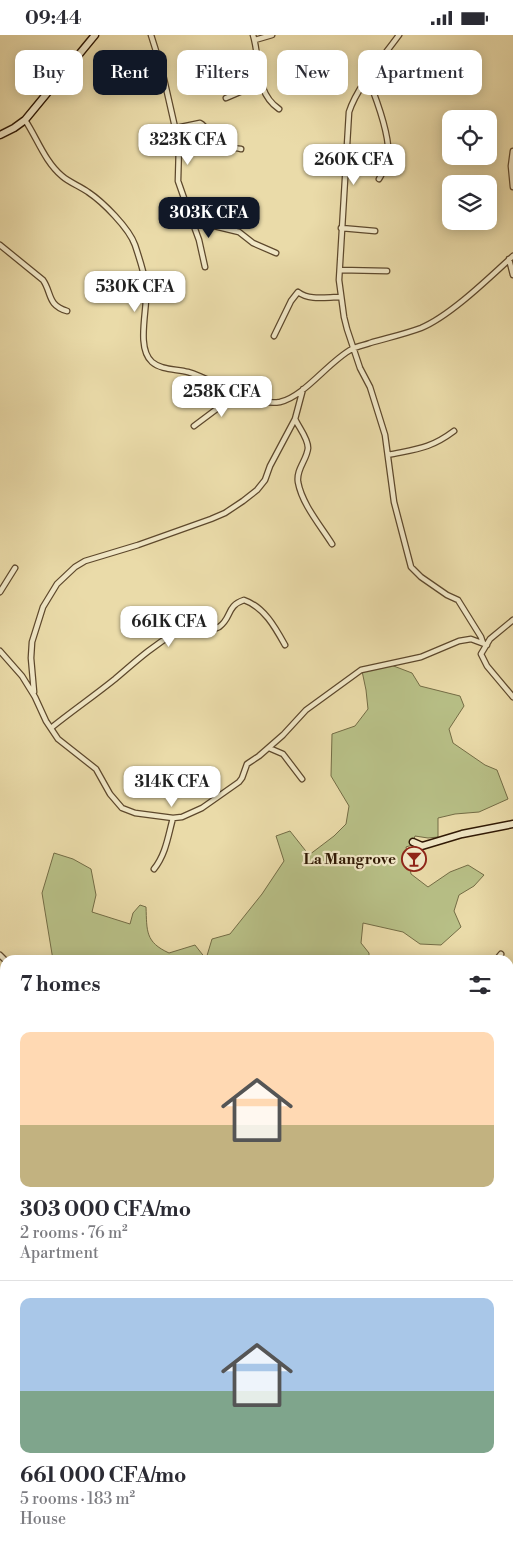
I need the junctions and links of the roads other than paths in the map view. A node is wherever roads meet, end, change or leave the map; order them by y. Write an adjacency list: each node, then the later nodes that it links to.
1 (95, 35): 13 (street)
2 (151, 35): 14 (street)
3 (272, 35): 5 (street)
4 (399, 35): 6 (street)
5 (254, 38)
6 (388, 50)
7 (358, 94): 21 (street)
8 (233, 95): 11 (street)
9 (266, 95): 12 (street)
10 (374, 95): 18 (street)
11 (226, 98)
12 (279, 109)
13 (25, 120): 15 (street); 35 (street)
14 (176, 128): 16 (street); 20 (street)
15 (0, 135)
16 (241, 149)
17 (513, 151): 19 (street)
18 (379, 179)
19 (513, 187)
20 (191, 218): 24 (street); 26 (street)
21 (341, 228): 22 (street); 27 (street)
22 (375, 231)
23 (0, 245): 31 (street)
24 (276, 253)
25 (511, 258): 29 (street); 33 (street)
26 (205, 267)
27 (340, 270): 28 (street); 30 (street)
28 (387, 271)
29 (513, 275)
30 (341, 297): 32 (street); 33 (street)
31 (67, 311)
32 (274, 337)
33 (353, 348): 34 (street); 39 (street)
34 (303, 389): 35 (street); 36 (street)
35 (238, 393): 37 (street)
36 (295, 419): 40 (street); 47 (street)
37 (194, 426)
38 (454, 431): 39 (street)
39 (388, 455): 44 (street)
40 (332, 544)
41 (15, 568): 42 (street)
42 (0, 592)
43 (513, 620): 44 (street)
44 (485, 644): 50 (street); 52 (street)
45 (285, 645): 51 (street)
46 (0, 651): 48 (street)
47 (32, 674): 48 (street); 49 (street)
48 (22, 676): 49 (street)
49 (35, 697): 51 (street)
50 (513, 697)
51 (51, 728): 54 (street)
52 (269, 748): 53 (street); 54 (street)
53 (302, 779)
54 (173, 818): 57 (street)
55 (513, 824): 56 (street)
56 (413, 842)
57 (154, 869)

